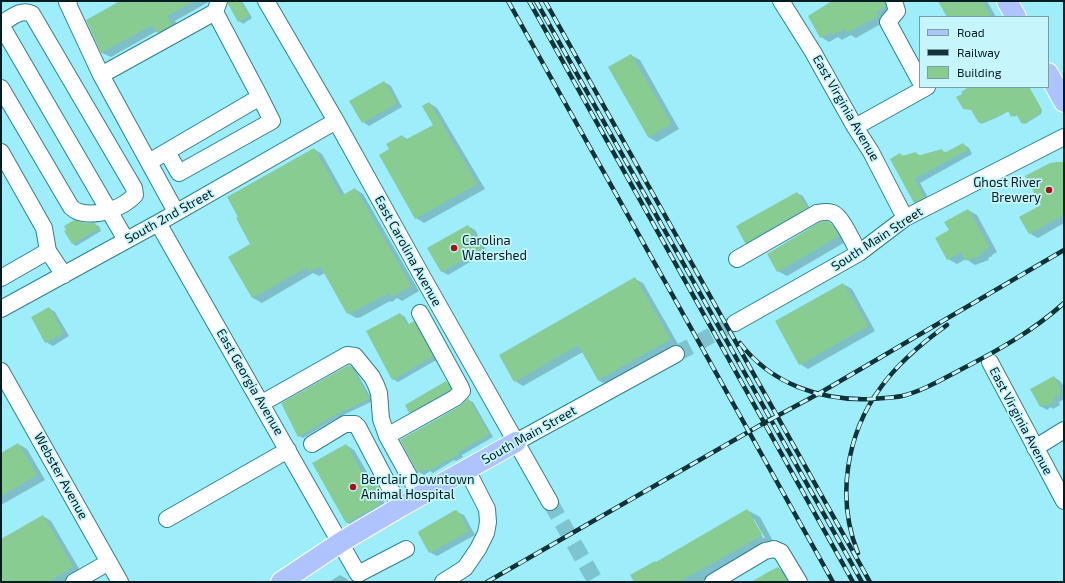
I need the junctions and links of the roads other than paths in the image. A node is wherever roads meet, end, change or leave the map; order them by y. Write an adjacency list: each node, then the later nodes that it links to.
1 (69, 1): 9 (street)
2 (266, 1): 16 (street, East Carolina Avenue)
3 (894, 1): 11 (street)
4 (1007, 1): 7 (main road)
5 (785, 2): 17 (street, East Virginia Avenue)
6 (217, 6): 9 (street); 14 (street)
7 (1015, 16)
8 (1, 25): 22 (street); 22 (street)
9 (102, 75): 21 (street)
10 (1049, 75): 15 (main road)
11 (919, 77)
12 (1, 88): 22 (street)
13 (921, 88): 17 (street)
14 (260, 97): 20 (street); 20 (street)
15 (1064, 102)
16 (336, 122): 23 (street, South 2nd Street); 41 (street, East Carolina Avenue)
17 (855, 127): 24 (street, East Virginia Avenue)
18 (1064, 137): 24 (street, South Main Street)
19 (1, 152): 27 (street)
20 (167, 152): 21 (street)
21 (149, 162): 23 (street)
22 (109, 212): 26 (street)
23 (176, 212): 25 (street, South 2nd Street)
24 (905, 218): 28 (street, South Main Street)
25 (158, 223): 26 (street, South 2nd Street); 38 (street, East Georgia Avenue)
26 (126, 240): 30 (street, South 2nd Street)
27 (48, 250): 30 (street); 31 (street)
28 (859, 253): 29 (street); 34 (street, South Main Street)
29 (738, 259)
30 (64, 274): 32 (street, South 2nd Street)
31 (1, 278)
32 (1, 309)
33 (420, 313): 40 (street)
34 (735, 323)
35 (676, 354): 41 (street, South Main Street)
36 (990, 362): 43 (street, East Virginia Avenue)
37 (1, 371): 53 (street, Webster Avenue)
38 (262, 403): 40 (street); 44 (street, East Georgia Avenue)
39 (1064, 430): 43 (street)
40 (387, 436): 46 (street)
41 (516, 442): 45 (main road, South Main Street); 48 (street, East Carolina Avenue)
42 (312, 444): 49 (street)
43 (1035, 448): 47 (street, East Virginia Avenue)
44 (288, 450): 50 (street); 51 (street, East Georgia Avenue)
45 (467, 470): 46 (main road, South Main Street); 57 (street)
46 (420, 496): 49 (main road, South Main Street)
47 (1064, 501)
48 (550, 502)
49 (400, 507): 51 (main road, South Main Street)
50 (167, 519)
51 (341, 542): 52 (street, East Georgia Avenue); 56 (main road, South Main Street)
52 (406, 548)
53 (108, 562): 54 (street); 55 (street, Webster Avenue)
54 (74, 582)
55 (120, 582)
56 (281, 582)
57 (443, 582)
58 (713, 582): 59 (street)
59 (799, 582)

